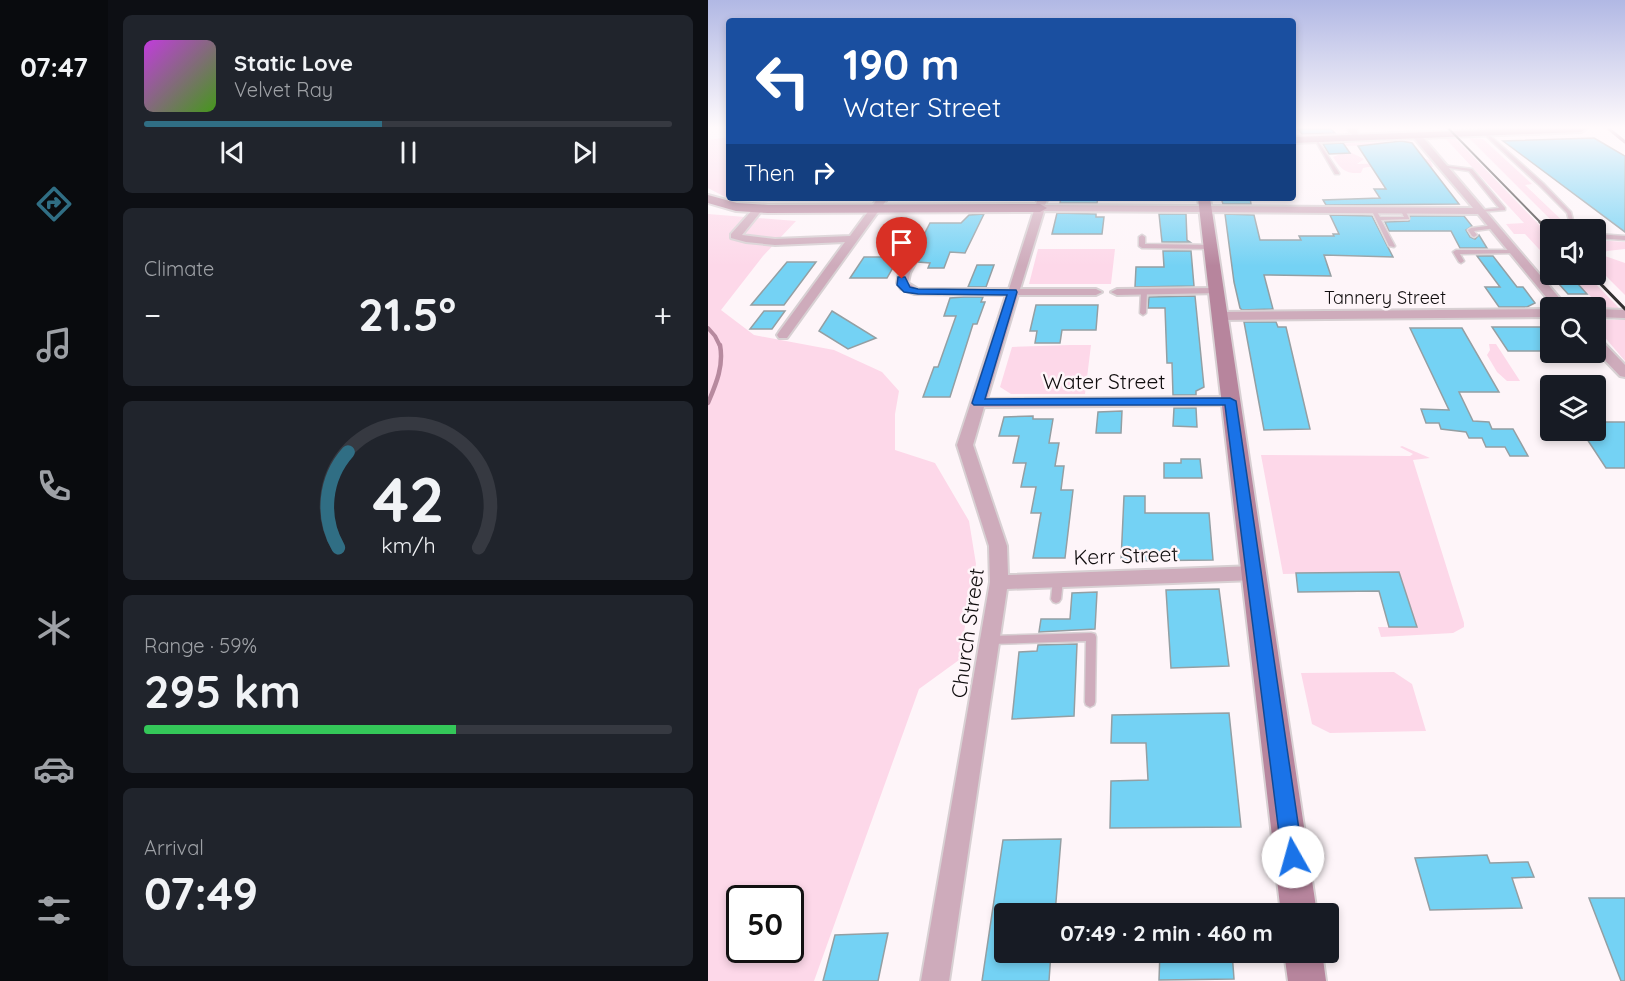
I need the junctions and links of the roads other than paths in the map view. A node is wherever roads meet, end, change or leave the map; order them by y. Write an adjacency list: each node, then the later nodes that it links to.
1 (1450, 175): 10 (street)
2 (1474, 175): 10 (lane)
3 (1531, 175): 12 (lane)
4 (708, 199): 8 (street)
5 (880, 201): 9 (street)
6 (1042, 203): 7 (street); 9 (street); 25 (street, Church Street)
7 (1205, 205): 11 (street); 20 (street)
8 (758, 209): 9 (street); 18 (street)
9 (874, 209): 18 (street)
10 (1481, 211): 11 (street); 13 (street)
11 (1376, 215): 19 (lane)
12 (1571, 219)
13 (1494, 227): 14 (lane); 21 (street)
14 (1474, 234)
15 (1142, 237): 20 (lane)
16 (1606, 237): 17 (lane)
17 (1625, 238)
18 (851, 239): 35 (street)
19 (1392, 246)
20 (1211, 247): 24 (street)
21 (1515, 252): 23 (lane); 29 (street)
22 (914, 255): 25 (street)
23 (1461, 261)
24 (1217, 291): 28 (street); 34 (street)
25 (1012, 292): 26 (street); 39 (street, Church Street)
26 (1096, 292)
27 (1117, 292): 28 (street)
28 (1144, 292): 30 (lane)
29 (1553, 297)
30 (1143, 313)
31 (1540, 314): 34 (street, Tannery Street)
32 (1606, 314): 33 (street)
33 (1625, 314)
34 (1220, 316): 38 (street)
35 (783, 335)
36 (1606, 353): 37 (street)
37 (1625, 373)
38 (1230, 401): 39 (street, Water Street); 40 (street)
39 (978, 403): 42 (street, Church Street)
40 (1255, 573): 41 (street, Kerr Street); 46 (street)
41 (1058, 580): 42 (street, Kerr Street); 43 (lane)
42 (999, 582): 44 (street, Church Street)
43 (1056, 600)
44 (990, 640): 45 (lane); 48 (street, Church Street)
45 (1090, 702)
46 (1298, 903)
47 (1305, 963): 49 (street)
48 (935, 981)
49 (1307, 981)

